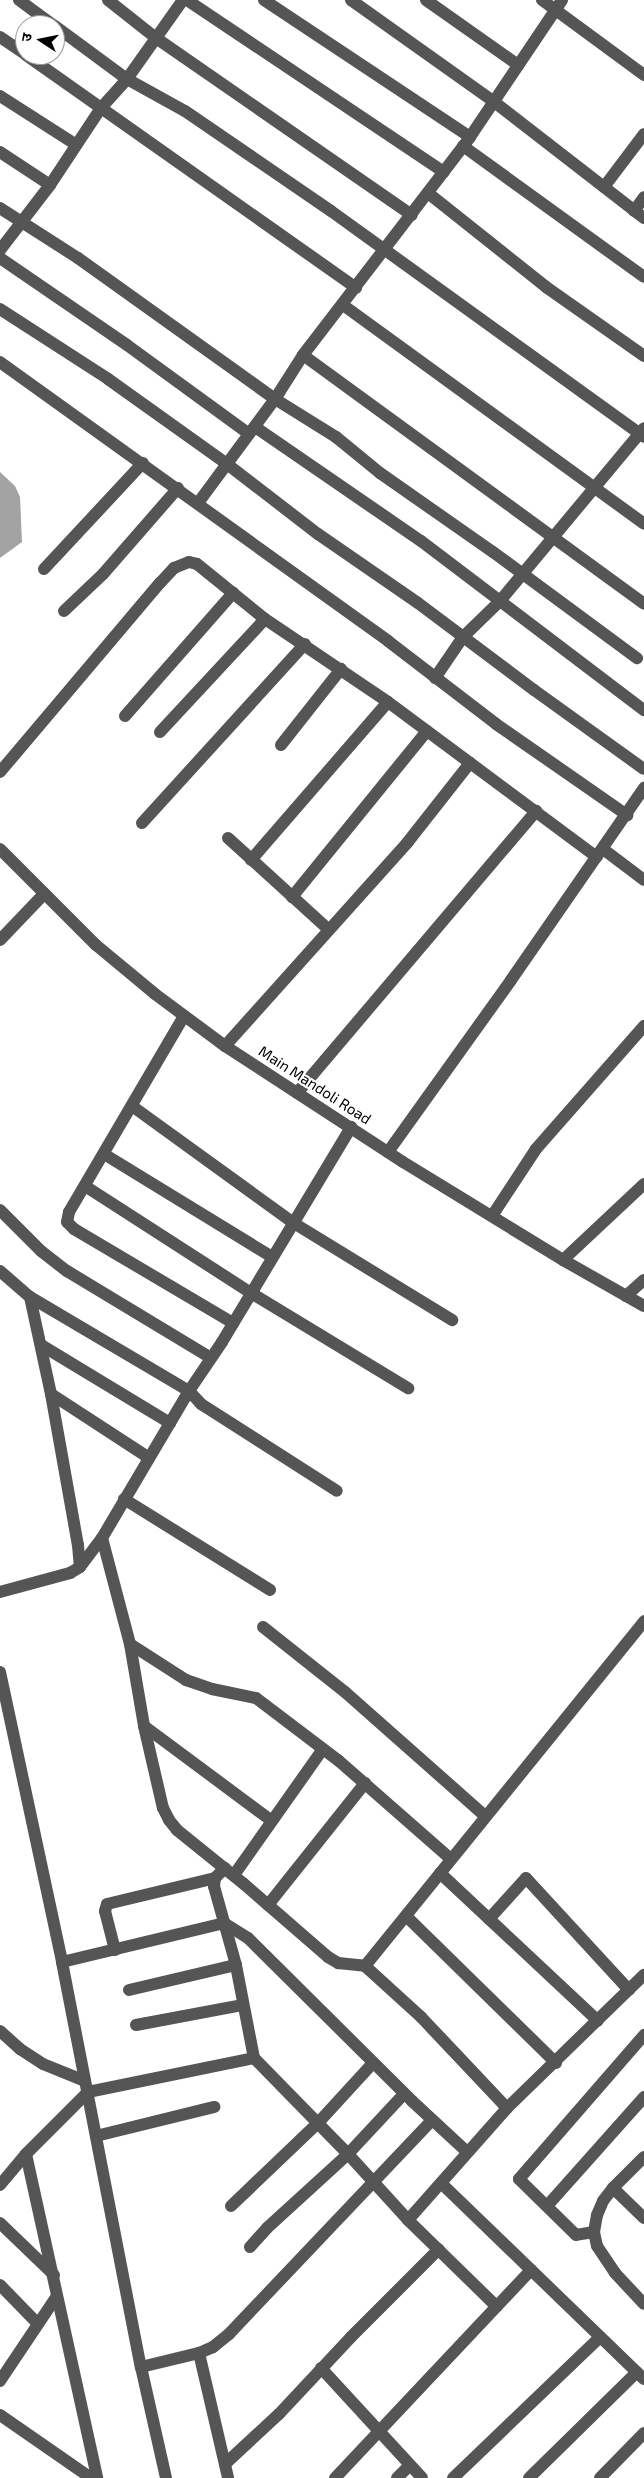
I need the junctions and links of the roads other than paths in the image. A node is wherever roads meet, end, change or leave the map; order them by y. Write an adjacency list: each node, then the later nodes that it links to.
1 (19, 0): 9 (street)
2 (108, 0): 12 (street)
3 (185, 0): 12 (street); 25 (street)
4 (264, 0): 22 (street)
5 (350, 0): 19 (street)
6 (426, 0): 15 (street)
7 (542, 0): 8 (street)
8 (559, 5): 15 (street); 16 (street)
9 (39, 15)
10 (65, 34): 17 (street)
11 (0, 36): 13 (street)
12 (156, 38): 17 (street); 32 (street)
13 (15, 47)
14 (40, 65): 20 (street)
15 (518, 65): 19 (street)
16 (644, 76)
17 (127, 78): 20 (street); 35 (street)
18 (0, 96): 23 (street)
19 (493, 101): 22 (street); 27 (street)
20 (101, 108): 23 (street); 38 (street)
21 (644, 134): 27 (street)
22 (467, 141): 25 (street); 37 (street)
23 (75, 144): 26 (street)
24 (0, 152): 26 (street)
25 (444, 172): 28 (street)
26 (50, 185): 33 (street)
27 (604, 187): 31 (street)
28 (428, 193): 32 (street); 42 (street)
29 (644, 197): 31 (street)
30 (0, 208): 33 (street)
31 (639, 214)
32 (412, 215): 35 (street)
33 (20, 222): 34 (street); 44 (street)
34 (0, 250)
35 (385, 250): 38 (street); 46 (street)
36 (0, 258): 45 (street)
37 (644, 277)
38 (356, 288): 39 (street)
39 (343, 305): 41 (street); 49 (street)
40 (0, 309): 48 (street)
41 (303, 355): 44 (street); 53 (street)
42 (644, 356)
43 (0, 362): 47 (street)
44 (276, 399): 45 (street); 55 (street)
45 (252, 431): 48 (street); 57 (street)
46 (643, 433): 49 (street)
47 (143, 464): 50 (street); 54 (street)
48 (227, 464): 51 (street); 61 (street)
49 (596, 487): 52 (street); 53 (street)
50 (178, 488): 51 (street); 59 (street)
51 (198, 503): 65 (street)
52 (644, 524)
53 (553, 538): 55 (street); 58 (street)
54 (44, 570)
55 (522, 573): 57 (street); 63 (street)
56 (233, 593): 60 (street); 68 (street); 74 (street)
57 (500, 601): 61 (street); 67 (street)
58 (644, 604)
59 (64, 611)
60 (265, 619): 62 (street); 70 (street)
61 (463, 637): 65 (street); 73 (street)
62 (305, 644): 64 (street); 78 (street)
63 (638, 658)
64 (341, 669): 66 (street); 71 (street)
65 (435, 678): 77 (street)
66 (388, 702): 69 (street); 82 (street)
67 (644, 710)
68 (125, 716)
69 (427, 731): 72 (street); 85 (street)
70 (160, 732)
71 (281, 745)
72 (470, 763): 76 (street); 86 (street)
73 (644, 769)
74 (0, 772)
75 (644, 788): 77 (street)
76 (536, 811): 81 (street); 91 (street)
77 (627, 815): 81 (street)
78 (142, 823)
79 (228, 838): 82 (street)
80 (0, 850): 84 (street, Main Mandoli Road)
81 (600, 853): 83 (street); 94 (street)
82 (251, 860): 85 (street)
83 (644, 880)
84 (44, 894): 87 (street); 88 (street, Main Mandoli Road)
85 (292, 896): 86 (street)
86 (328, 929): 90 (street)
87 (0, 940)
88 (184, 1016): 90 (street, Main Mandoli Road); 92 (street)
89 (644, 1026): 99 (street)
90 (225, 1046): 91 (street, Main Mandoli Road)
91 (297, 1093): 93 (street, Main Mandoli Road)
92 (132, 1106): 95 (street); 100 (street)
93 (352, 1127): 94 (street, Main Mandoli Road); 100 (street)
94 (388, 1152): 99 (street, Main Mandoli Road)
95 (104, 1154): 97 (street); 101 (street)
96 (644, 1184): 102 (street)
97 (85, 1186): 105 (street); 110 (street)
98 (0, 1210): 112 (street)
99 (492, 1216): 102 (street, Main Mandoli Road)
100 (292, 1222): 101 (street); 109 (street)
101 (272, 1257): 105 (street)
102 (563, 1260): 106 (street, Main Mandoli Road)
103 (0, 1272): 107 (street)
104 (644, 1280): 106 (street)
105 (252, 1293): 110 (street); 113 (street)
106 (626, 1296): 108 (street, Main Mandoli Road)
107 (30, 1297): 111 (street); 114 (street)
108 (644, 1306)
109 (452, 1320)
110 (233, 1323): 112 (street)
111 (41, 1345): 115 (street); 116 (street)
112 (211, 1358): 114 (street)
113 (408, 1388)
114 (189, 1391): 116 (street); 118 (street)
115 (51, 1394): 117 (street); 121 (street)
116 (170, 1423): 117 (street)
117 (149, 1458): 119 (street)
118 (337, 1491)
119 (124, 1499): 120 (street); 122 (street)
120 (102, 1538): 121 (street); 126 (street)
121 (80, 1567): 123 (street)
122 (270, 1590)
123 (0, 1592)
124 (644, 1621): 131 (street)
125 (263, 1627): 131 (street)
126 (130, 1644): 128 (street); 129 (street)
127 (0, 1672): 142 (street)
128 (144, 1726): 132 (street); 134 (street)
129 (323, 1749): 130 (street); 132 (street)
130 (365, 1783): 133 (street); 137 (street)
131 (485, 1816): 133 (street)
132 (272, 1821): 134 (street)
133 (451, 1859): 135 (street)
134 (229, 1872): 136 (street); 137 (street)
135 (440, 1873): 138 (street); 139 (street)
136 (215, 1878): 140 (street); 141 (street)
137 (268, 1904): 144 (street)
138 (406, 1916): 144 (street); 155 (street)
139 (489, 1919): 147 (street); 149 (street)
140 (224, 1924): 141 (street); 143 (street); 154 (street)
141 (115, 1950): 142 (street)
142 (62, 1962): 156 (street)
143 (236, 1965): 146 (street); 148 (street)
144 (365, 1966): 160 (street)
145 (644, 1975): 147 (street)
146 (129, 1990)
147 (629, 1990): 149 (street)
148 (243, 2005): 150 (street); 153 (street)
149 (598, 2021): 155 (street)
150 (136, 2025)
151 (0, 2031): 156 (street)
152 (644, 2035): 173 (street)
153 (254, 2058): 156 (street); 162 (street)
154 (373, 2063): 157 (street); 162 (street)
155 (556, 2063): 160 (street)
156 (86, 2087): 163 (street); 165 (street)
157 (404, 2094): 161 (street); 166 (street)
158 (644, 2097): 173 (street)
159 (214, 2108): 163 (street)
160 (507, 2108): 164 (street)
161 (432, 2120): 164 (street); 168 (street)
162 (318, 2123): 166 (street); 172 (street)
163 (96, 2136): 189 (street)
164 (467, 2152): 169 (street)
165 (26, 2154): 170 (street); 181 (street)
166 (348, 2154): 168 (street); 178 (street)
167 (644, 2157): 171 (street)
168 (374, 2183): 175 (street); 188 (street)
169 (441, 2183): 175 (street); 180 (street)
170 (0, 2185)
171 (613, 2188): 174 (street); 177 (street)
172 (231, 2206)
173 (547, 2206): 177 (street)
174 (644, 2218)
175 (408, 2220): 179 (street)
176 (0, 2224): 181 (street)
177 (594, 2232): 184 (street)
178 (250, 2247)
179 (439, 2249): 185 (street); 190 (street)
180 (531, 2270): 185 (street); 187 (street)
181 (54, 2275): 183 (street)
182 (0, 2285): 186 (street)
183 (57, 2296): 186 (street); 199 (street)
184 (644, 2304)
185 (497, 2307): 194 (street)
186 (38, 2324): 192 (street)
187 (600, 2337): 191 (street); 205 (street)
188 (199, 2353): 189 (street); 196 (street)
189 (141, 2367): 200 (street)
190 (321, 2368): 194 (street); 196 (street)
191 (641, 2375): 206 (street)
192 (0, 2381)
193 (0, 2415): 198 (street)
194 (379, 2431): 197 (street); 202 (street)
195 (644, 2433): 207 (street)
196 (225, 2464): 201 (street)
197 (410, 2465): 203 (street); 204 (street)
198 (91, 2478)
199 (97, 2478)
200 (166, 2478)
201 (228, 2478)
202 (335, 2478)
203 (397, 2478)
204 (422, 2478)
205 (453, 2478)
206 (530, 2478)
207 (600, 2478)

